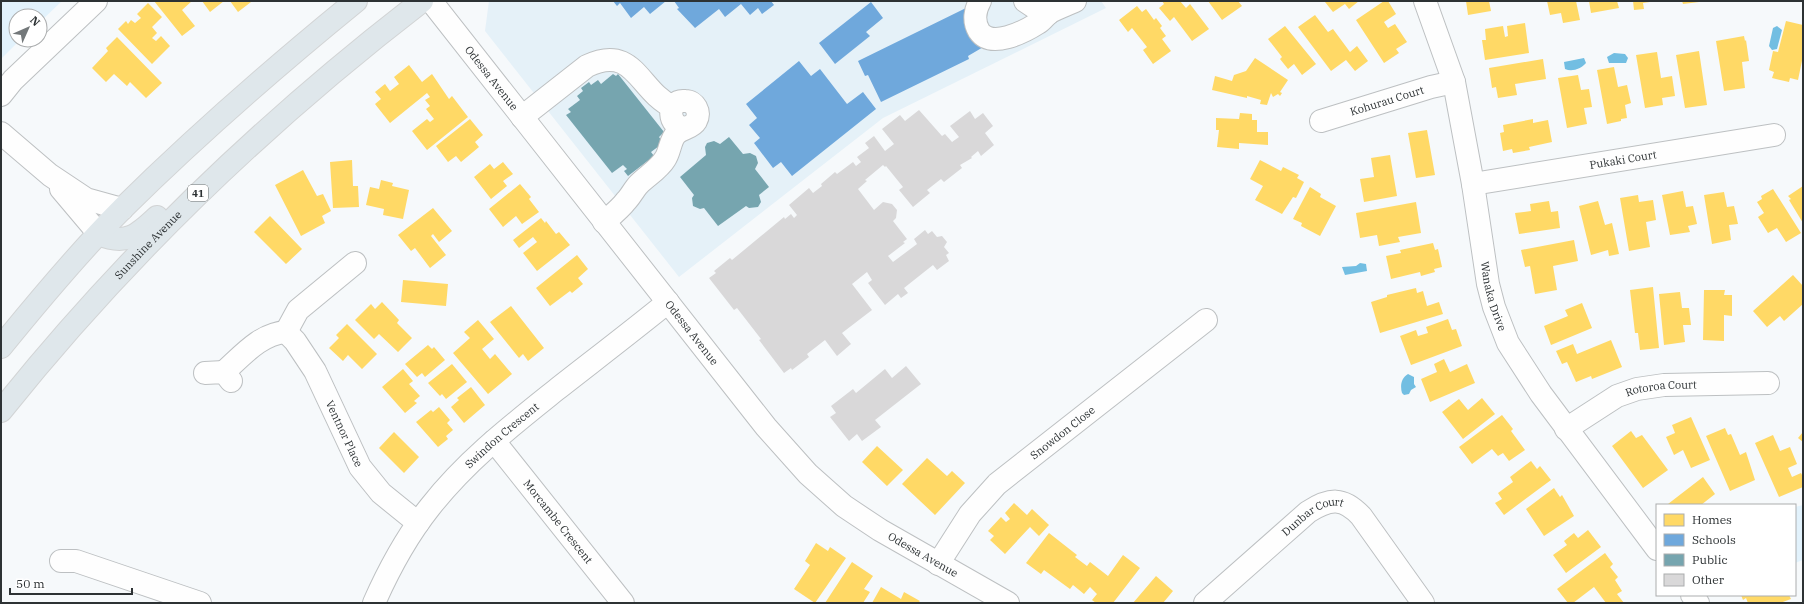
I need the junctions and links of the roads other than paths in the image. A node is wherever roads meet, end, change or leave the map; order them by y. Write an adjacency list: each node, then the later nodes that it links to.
1 (96, 1): 11 (street)
2 (356, 1): 19 (main road)
3 (422, 1): 16 (main road, Sunshine Avenue / 41)
4 (431, 1): 12 (street, Odessa Avenue)
5 (980, 1): 9 (street)
6 (1025, 1): 9 (street)
7 (1075, 1): 9 (street)
8 (1425, 1): 10 (street, Wanaka Drive)
9 (1048, 14)
10 (1454, 82): 13 (street, Kohurau Court); 18 (street, Wanaka Drive)
11 (1, 95)
12 (522, 117): 20 (street, Odessa Avenue); 20 (street)
13 (1321, 121)
14 (1, 133): 17 (street)
15 (1774, 135): 18 (street, Pukaki Court)
16 (257, 138): 21 (main road); 29 (main road, Sunshine Avenue / 41)
17 (50, 175): 19 (street); 21 (street)
18 (1473, 184): 30 (street, Wanaka Drive)
19 (122, 209): 21 (main road)
20 (604, 222): 23 (street, Odessa Avenue)
21 (99, 234): 26 (main road)
22 (355, 263): 25 (street)
23 (668, 302): 31 (street, Swindon Crescent); 35 (street, Odessa Avenue)
24 (1206, 320): 35 (street, Snowdon Close)
25 (286, 332): 27 (street); 32 (street, Ventnor Place)
26 (1, 347)
27 (220, 375)
28 (1768, 383): 30 (street, Rotoroa Court)
29 (1, 411)
30 (1566, 429): 33 (street, Wanaka Drive)
31 (494, 441): 32 (street, Swindon Crescent); 38 (street, Morcambe Crescent)
32 (418, 523): 37 (street, Swindon Crescent)
33 (1656, 547)
34 (71, 556): 36 (street)
35 (938, 564): 39 (street, Odessa Avenue)
36 (200, 603)
37 (374, 603)
38 (623, 603)
39 (1008, 603)
40 (1205, 603): 41 (street, Dunbar Court)
41 (1423, 603)

